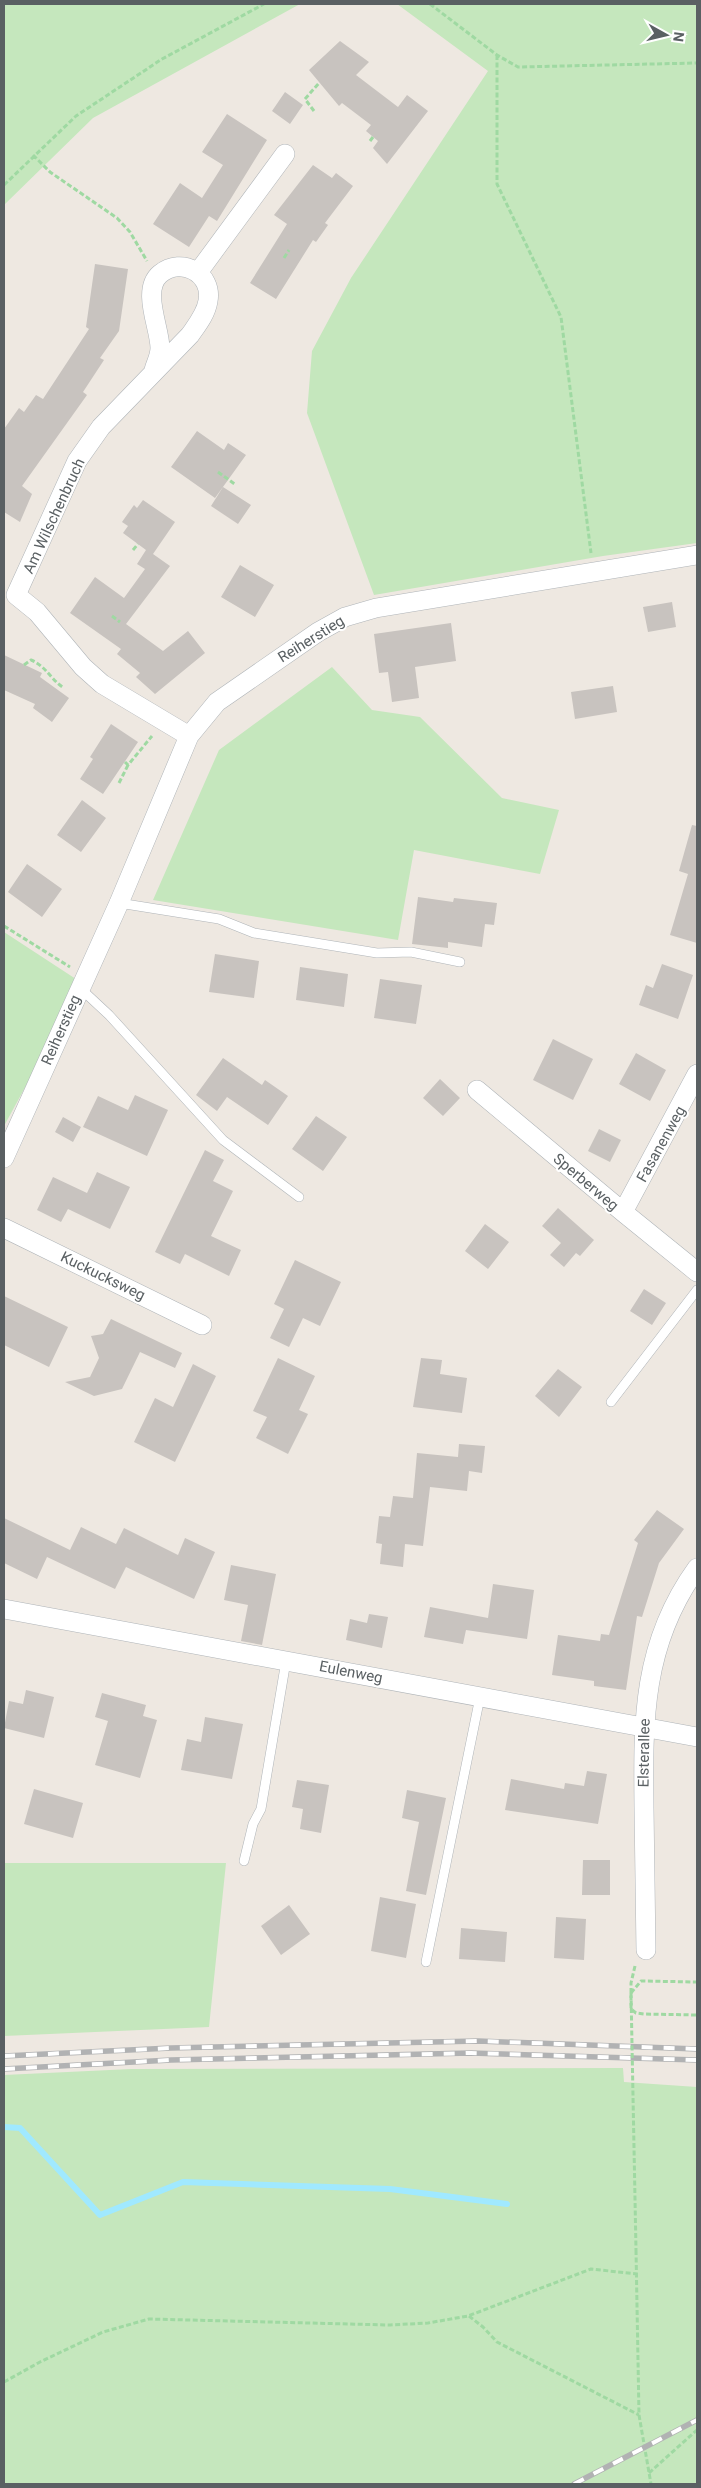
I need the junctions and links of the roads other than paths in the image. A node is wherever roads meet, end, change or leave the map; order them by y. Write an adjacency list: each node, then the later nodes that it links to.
1 (285, 154): 2 (street)
2 (199, 271): 3 (street, Am Wilschenbruch); 3 (street)
3 (154, 370): 5 (street, Am Wilschenbruch)
4 (697, 554): 6 (street, Reiherstieg)
5 (10, 598): 6 (street, Am Wilschenbruch)
6 (189, 736): 7 (street, Reiherstieg)
7 (119, 903): 8 (lane); 9 (street, Reiherstieg)
8 (460, 962)
9 (83, 982): 12 (street, Reiherstieg); 13 (lane)
10 (697, 1074): 14 (street, Fasanenweg)
11 (477, 1090): 14 (street, Sperberweg)
12 (4, 1158)
13 (299, 1197)
14 (623, 1212): 16 (street, Sperberweg)
15 (4, 1228): 18 (street, Kuckucksweg)
16 (697, 1272)
17 (697, 1290): 19 (lane)
18 (202, 1325)
19 (612, 1402)
20 (697, 1568): 24 (street, Elsterallee)
21 (4, 1609): 22 (street, Eulenweg)
22 (286, 1660): 23 (street, Eulenweg); 26 (lane)
23 (480, 1697): 24 (street, Eulenweg); 28 (lane)
24 (643, 1727): 25 (street, Eulenweg); 27 (street, Elsterallee)
25 (697, 1737)
26 (244, 1861)
27 (646, 1950)
28 (426, 1962)

